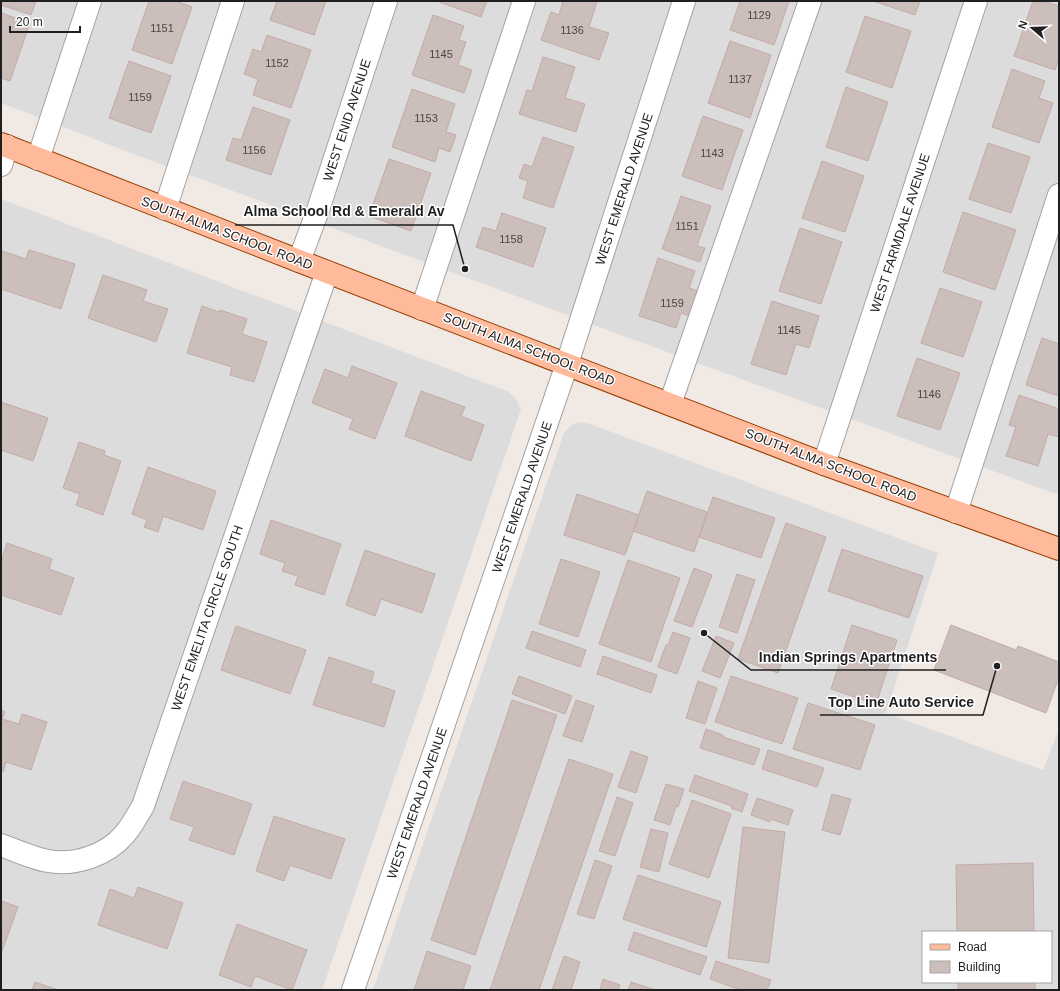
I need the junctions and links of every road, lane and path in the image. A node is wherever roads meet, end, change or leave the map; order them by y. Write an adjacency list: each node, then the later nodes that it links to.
1 (90, 1): 9 (street)
2 (233, 1): 11 (street)
3 (386, 1): 12 (street, WEST ENID AVENUE)
4 (524, 1): 14 (street)
5 (684, 1): 15 (street, WEST EMERALD AVENUE)
6 (810, 1): 16 (street)
7 (976, 1): 17 (street, WEST FARMDALE AVENUE)
8 (3, 152): 9 (main road, SOUTH ALMA SCHOOL ROAD)
9 (38, 159): 11 (main road, SOUTH ALMA SCHOOL ROAD)
10 (1059, 195): 18 (street)
11 (165, 209): 12 (main road, SOUTH ALMA SCHOOL ROAD)
12 (299, 262): 13 (main road, SOUTH ALMA SCHOOL ROAD)
13 (327, 272): 14 (main road, SOUTH ALMA SCHOOL ROAD); 20 (street, WEST EMELITA CIRCLE SOUTH)
14 (422, 309): 15 (main road, SOUTH ALMA SCHOOL ROAD)
15 (567, 364): 16 (main road, SOUTH ALMA SCHOOL ROAD); 21 (street, WEST EMERALD AVENUE)
16 (670, 404): 17 (main road, SOUTH ALMA SCHOOL ROAD)
17 (824, 464): 18 (main road, SOUTH ALMA SCHOOL ROAD)
18 (956, 512): 19 (main road, SOUTH ALMA SCHOOL ROAD)
19 (1059, 549)
20 (1, 845)
21 (353, 990)

